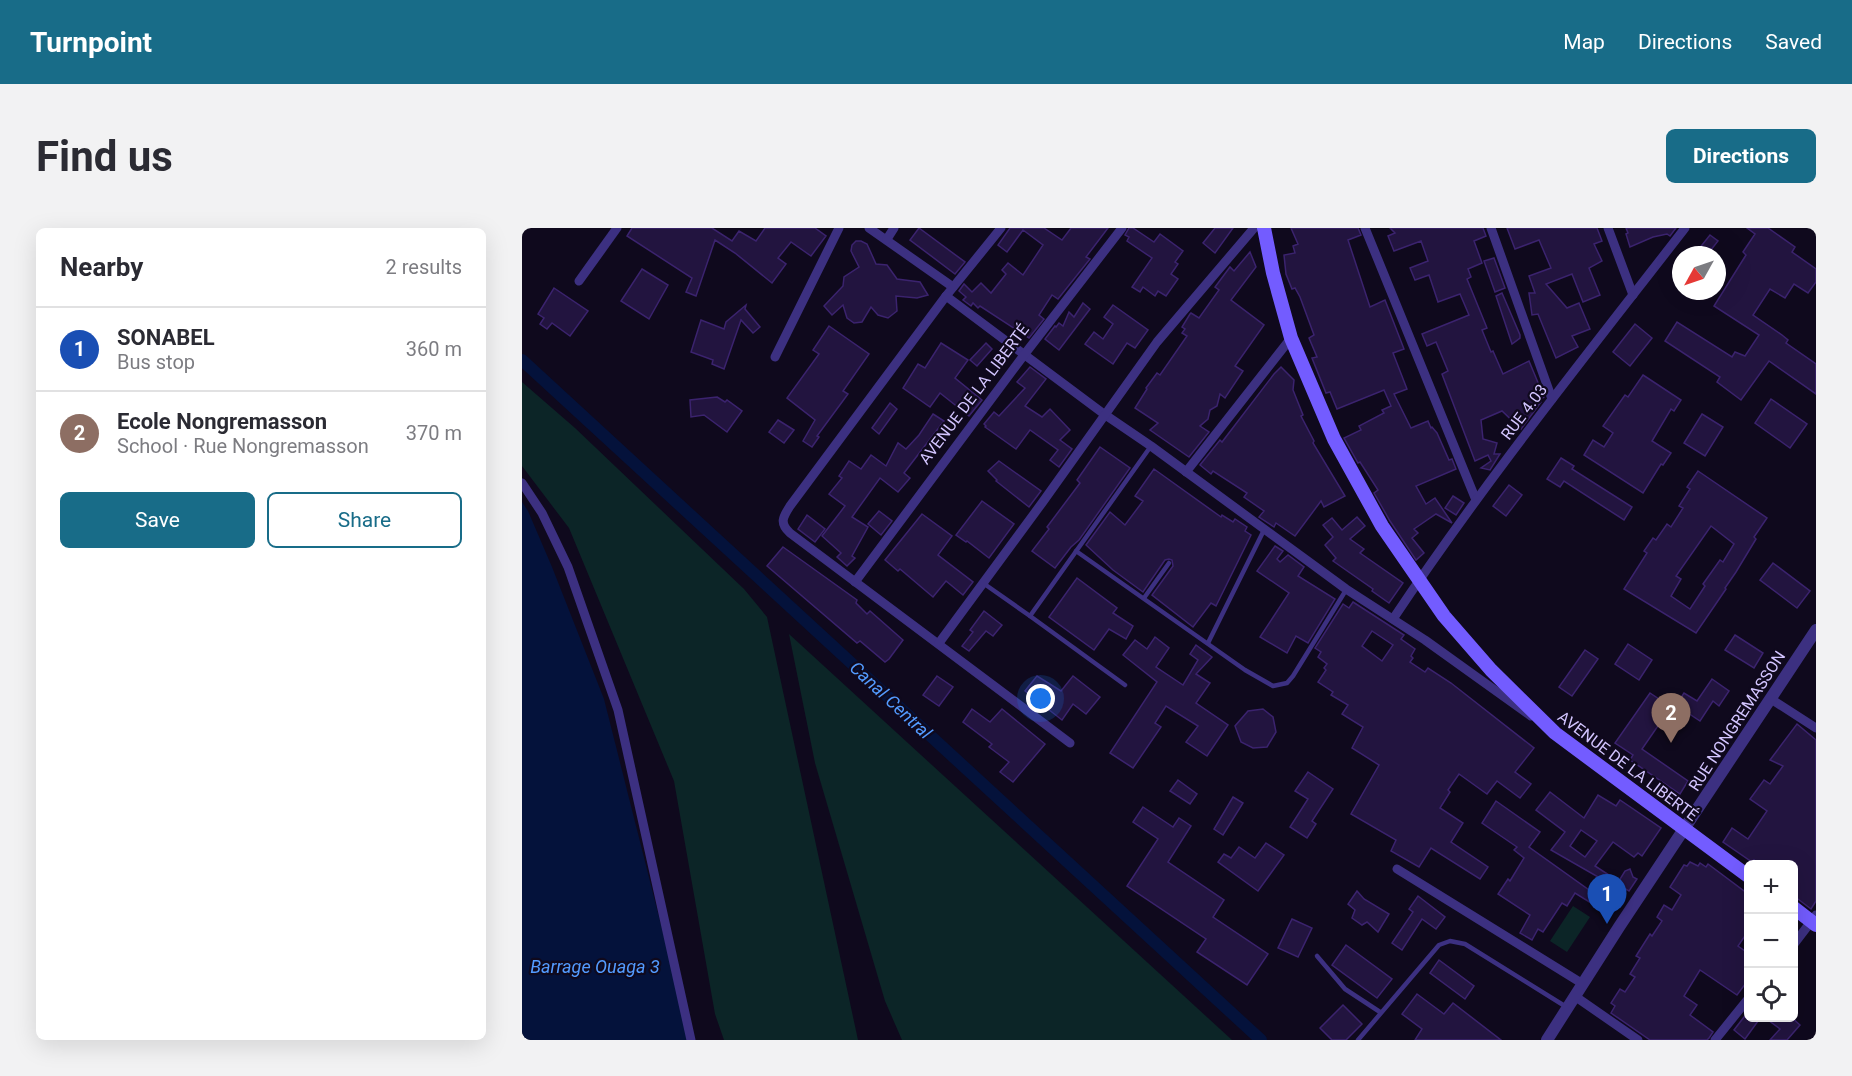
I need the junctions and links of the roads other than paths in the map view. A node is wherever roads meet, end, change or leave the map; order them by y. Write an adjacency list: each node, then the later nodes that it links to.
1 (617, 228): 14 (street)
2 (839, 228): 20 (street)
3 (869, 228): 13 (street)
4 (894, 228): 13 (street)
5 (1001, 228): 15 (street)
6 (1122, 228): 19 (street, AVENUE DE LA LIBERTÉ)
7 (1254, 228): 22 (street)
8 (1264, 228): 18 (main road, AVENUE DE LA LIBERTÉ)
9 (1365, 228): 26 (street)
10 (1491, 228): 21 (street)
11 (1608, 228): 16 (street)
12 (1684, 228): 16 (street, RUE 4.03)
13 (887, 239): 15 (street)
14 (579, 280)
15 (953, 287): 17 (street)
16 (1633, 295): 21 (street, RUE 4.03)
17 (946, 296): 19 (street); 31 (street)
18 (1292, 338): 24 (street); 30 (main road, AVENUE DE LA LIBERTÉ)
19 (1024, 355): 22 (street); 31 (street, AVENUE DE LA LIBERTÉ)
20 (775, 357)
21 (1552, 399): 26 (street, RUE 4.03)
22 (1104, 414): 23 (street); 32 (street)
23 (1151, 446): 24 (street); 28 (lane)
24 (1186, 472): 27 (street)
25 (522, 483): 57 (street)
26 (1476, 500): 30 (street, RUE 4.03)
27 (1264, 529): 33 (street); 39 (lane)
28 (1076, 551): 34 (lane); 35 (lane)
29 (1169, 563): 34 (lane)
30 (1418, 580): 36 (street, RUE 4.03); 43 (main road, AVENUE DE LA LIBERTÉ)
31 (855, 582): 38 (street)
32 (982, 583): 35 (lane); 38 (street)
33 (1346, 589): 36 (street); 39 (lane)
34 (1144, 598): 39 (lane)
35 (1030, 616): 40 (lane)
36 (1393, 619): 43 (street)
37 (1816, 630): 41 (street, RUE NONGREMASSON)
38 (939, 643): 44 (street)
39 (1208, 643)
40 (1125, 685)
41 (1771, 699): 42 (street); 45 (street, RUE NONGREMASSON)
42 (1816, 728)
43 (1555, 734): 45 (main road, AVENUE DE LA LIBERTÉ)
44 (1070, 743)
45 (1685, 829): 47 (main road, AVENUE DE LA LIBERTÉ); 52 (street, RUE NONGREMASSON)
46 (1397, 869): 52 (street)
47 (1744, 872)
48 (1798, 910): 49 (main road)
49 (1815, 920): 50 (street)
50 (1798, 939)
51 (1317, 956): 56 (lane)
52 (1583, 984): 53 (street, RUE NONGREMASSON)
53 (1576, 997): 55 (street, RUE NONGREMASSON); 60 (street)
54 (1744, 1005): 61 (street)
55 (1568, 1008): 56 (lane); 59 (street, RUE NONGREMASSON)
56 (1380, 1012): 58 (lane)
57 (691, 1040)
58 (1358, 1040)
59 (1547, 1040)
60 (1638, 1040)
61 (1715, 1040)

